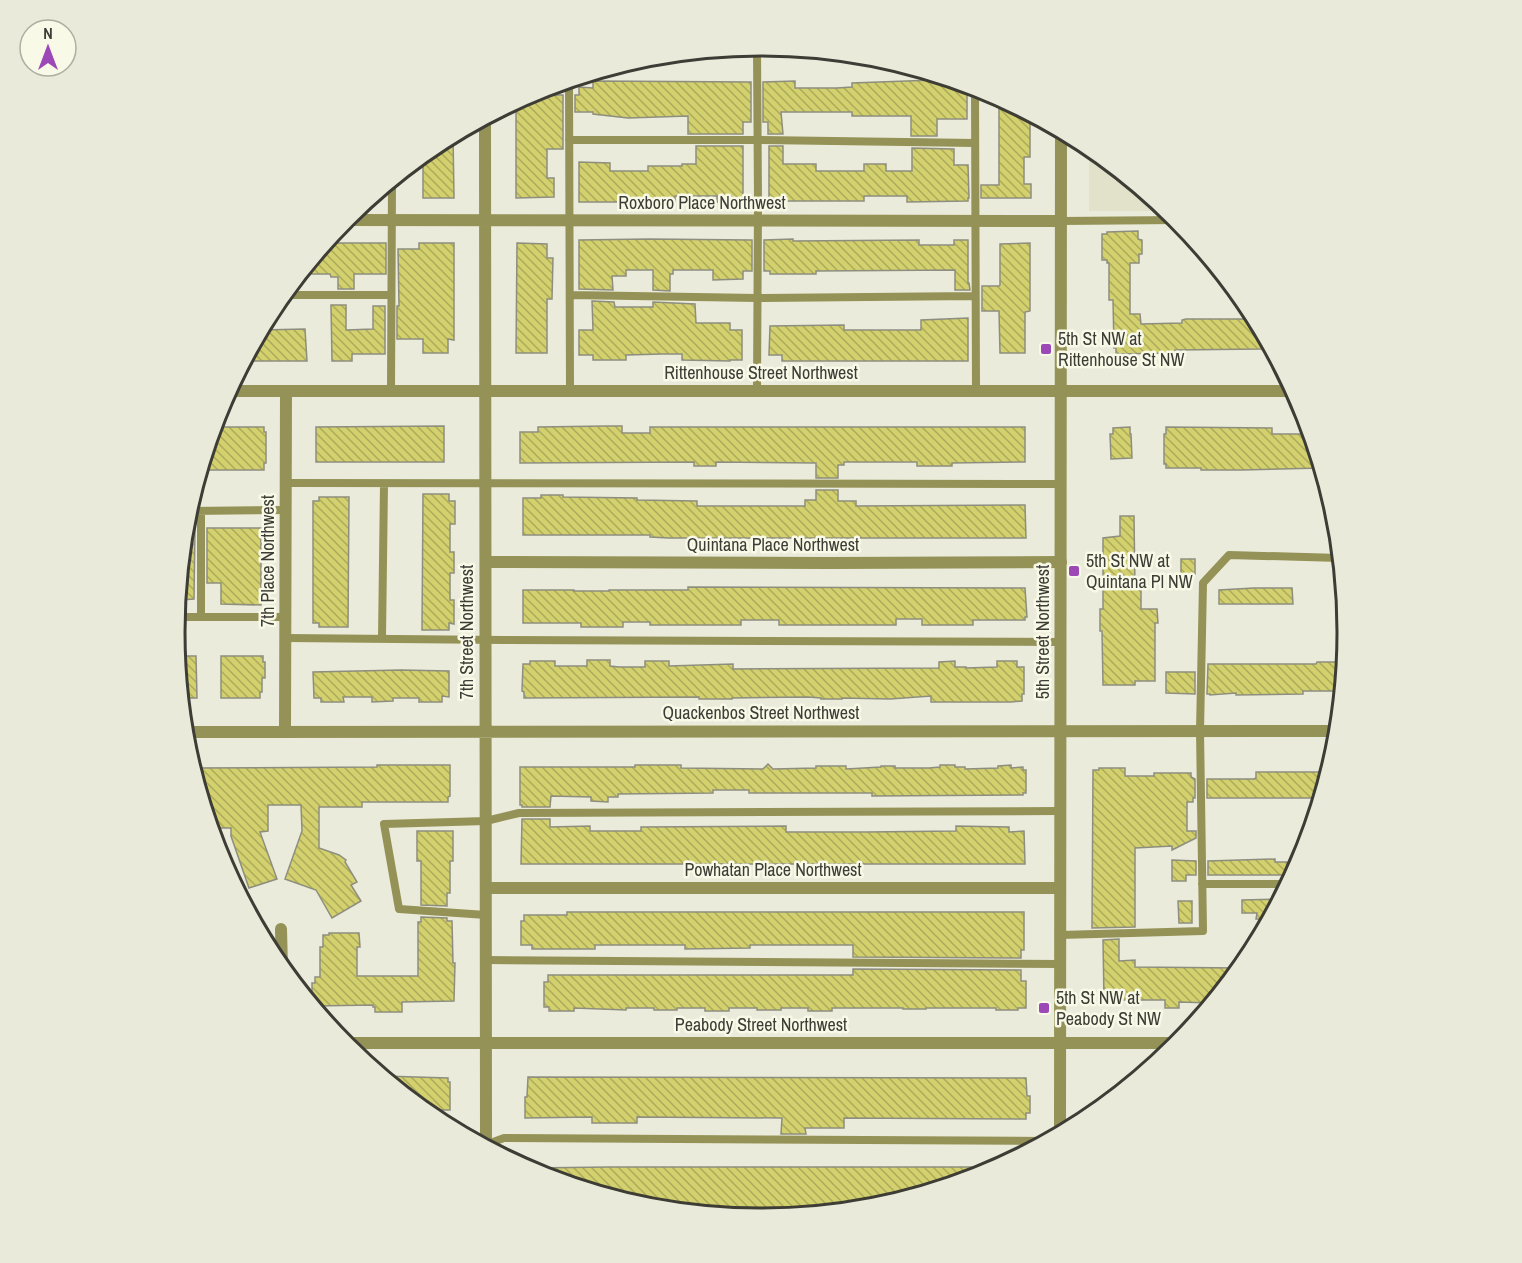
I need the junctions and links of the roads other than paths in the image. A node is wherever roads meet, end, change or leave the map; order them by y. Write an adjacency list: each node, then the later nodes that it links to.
1 (757, 56): 6 (lane)
2 (569, 89): 5 (lane)
3 (975, 97): 8 (lane)
4 (485, 126): 13 (street, 7th Street Northwest)
5 (569, 140): 6 (lane); 14 (lane)
6 (758, 140): 8 (lane); 15 (lane)
7 (1061, 140): 17 (street, 5th Street Northwest)
8 (975, 143): 16 (lane)
9 (392, 189): 11 (lane)
10 (358, 220): 11 (street, Roxboro Place Northwest)
11 (391, 220): 13 (street, Roxboro Place Northwest); 19 (lane)
12 (1164, 220): 17 (lane)
13 (485, 221): 14 (street, Roxboro Place Northwest); 26 (street, 7th Street Northwest)
14 (569, 221): 15 (street, Roxboro Place Northwest); 20 (lane)
15 (758, 221): 16 (street, Roxboro Place Northwest); 22 (lane)
16 (975, 221): 17 (street, Roxboro Place Northwest); 21 (lane)
17 (1061, 221): 30 (street, 5th Street Northwest)
18 (294, 295): 19 (lane)
19 (391, 295): 25 (lane)
20 (570, 295): 22 (lane); 27 (lane)
21 (975, 296): 22 (lane); 29 (lane)
22 (758, 298): 28 (lane)
23 (238, 391): 24 (street, Rittenhouse Street Northwest)
24 (286, 391): 25 (street, Rittenhouse Street Northwest); 32 (street, 7th Place Northwest)
25 (391, 391): 26 (street, Rittenhouse Street Northwest)
26 (485, 391): 27 (street, Rittenhouse Street Northwest); 34 (street, 7th Street Northwest)
27 (570, 391): 28 (street, Rittenhouse Street Northwest)
28 (757, 391): 29 (street, Rittenhouse Street Northwest)
29 (976, 391): 30 (street, Rittenhouse Street Northwest)
30 (1061, 391): 31 (street, Rittenhouse Street Northwest); 35 (street, 5th Street Northwest)
31 (1284, 391)
32 (286, 483): 33 (lane); 36 (street, 7th Place Northwest)
33 (384, 484): 34 (lane); 46 (lane)
34 (485, 484): 35 (lane); 40 (street, 7th Street Northwest)
35 (1061, 484): 41 (street, 5th Street Northwest)
36 (286, 510): 38 (lane); 44 (street, 7th Place Northwest)
37 (198, 511): 38 (lane)
38 (201, 511): 43 (lane)
39 (1332, 558): 50 (lane)
40 (486, 562): 41 (street, Quintana Place Northwest); 47 (street, 7th Street Northwest)
41 (1061, 562): 48 (street, 5th Street Northwest)
42 (185, 617): 43 (lane)
43 (201, 617): 44 (lane)
44 (285, 617): 45 (street, 7th Place Northwest)
45 (286, 638): 46 (lane); 53 (street, 7th Place Northwest)
46 (382, 638): 47 (lane)
47 (486, 640): 48 (lane); 54 (street, 7th Street Northwest)
48 (1061, 642): 49 (street, 5th Street Northwest)
49 (1061, 731): 50 (street, Quackenbos Street Northwest); 54 (street, Quackenbos Street Northwest); 55 (street, 5th Street Northwest)
50 (1200, 731): 51 (street, Quackenbos Street Northwest); 57 (lane)
51 (1328, 731)
52 (194, 732): 53 (street, Quackenbos Street Northwest)
53 (285, 732): 54 (street, Quackenbos Street Northwest)
54 (485, 732): 56 (street, 7th Street Northwest)
55 (1060, 812): 56 (lane); 60 (street, 5th Street Northwest)
56 (486, 821): 59 (street, 7th Street Northwest); 61 (lane)
57 (1202, 884): 58 (lane); 63 (lane)
58 (1279, 884)
59 (486, 888): 60 (street, Powhatan Place Northwest); 61 (street, 7th Street Northwest)
60 (1060, 888): 63 (street, 5th Street Northwest)
61 (486, 915): 65 (street, 7th Street Northwest)
62 (281, 929): 64 (street)
63 (1060, 935): 66 (street, 5th Street Northwest)
64 (282, 951)
65 (486, 960): 66 (lane); 68 (street, 7th Street Northwest)
66 (1060, 964): 69 (street, 5th Street Northwest)
67 (358, 1043): 68 (street, Peabody Street Northwest)
68 (485, 1043): 69 (street, Peabody Street Northwest); 72 (street, 7th Street Northwest)
69 (1060, 1043): 70 (street, Peabody Street Northwest); 71 (street, 5th Street Northwest)
70 (1164, 1043)
71 (1060, 1123)
72 (485, 1137)
73 (1029, 1141): 74 (lane)
74 (494, 1142)

